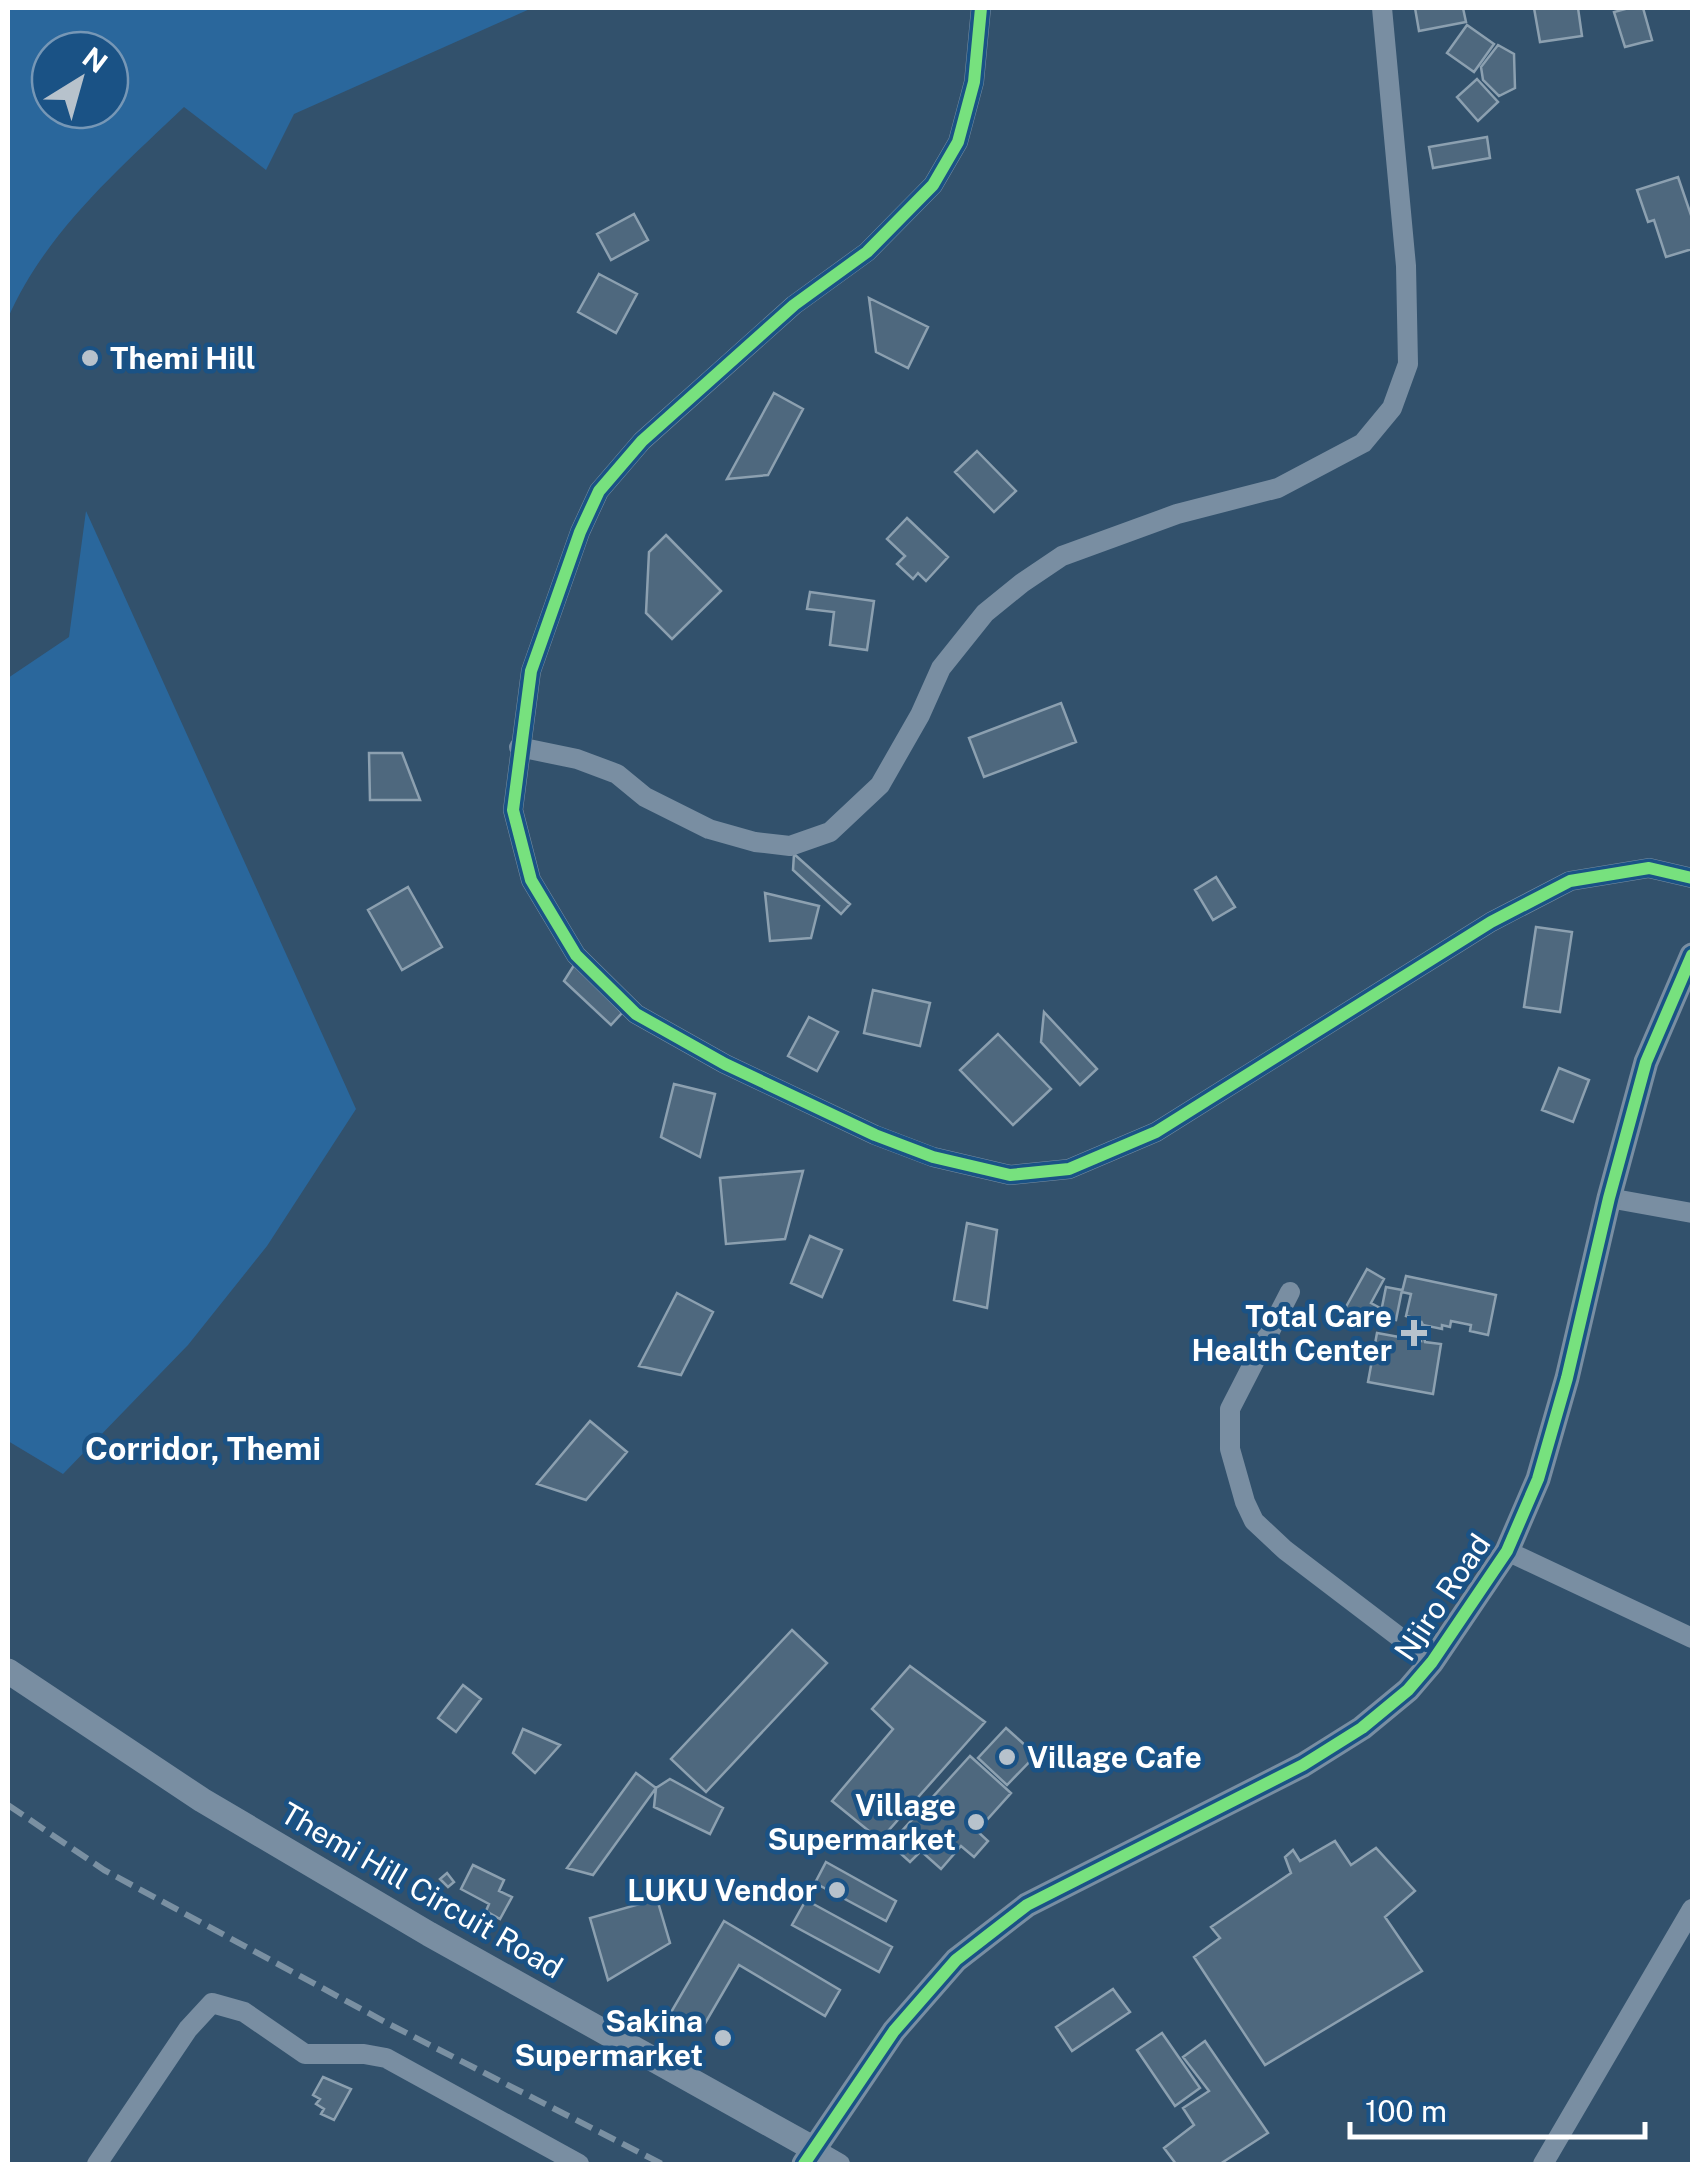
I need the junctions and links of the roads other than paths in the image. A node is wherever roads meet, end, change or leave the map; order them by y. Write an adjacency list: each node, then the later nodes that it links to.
1 (981, 8): 3 (street)
2 (1382, 8): 3 (street)
3 (520, 746): 4 (street)
4 (1692, 878)
5 (1692, 955): 6 (street, Njiro Road)
6 (1609, 1198): 7 (street); 9 (street, Njiro Road)
7 (1692, 1213)
8 (1290, 1292): 11 (street)
9 (1507, 1551): 10 (street); 11 (street, Njiro Road)
10 (1692, 1638)
11 (1432, 1662): 14 (street, Njiro Road)
12 (8, 1671): 14 (street, Themi Hill Circuit Road)
13 (1692, 1909): 18 (street)
14 (809, 2157): 17 (street)
15 (97, 2164): 16 (street)
16 (580, 2164)
17 (840, 2164)
18 (1543, 2164)

